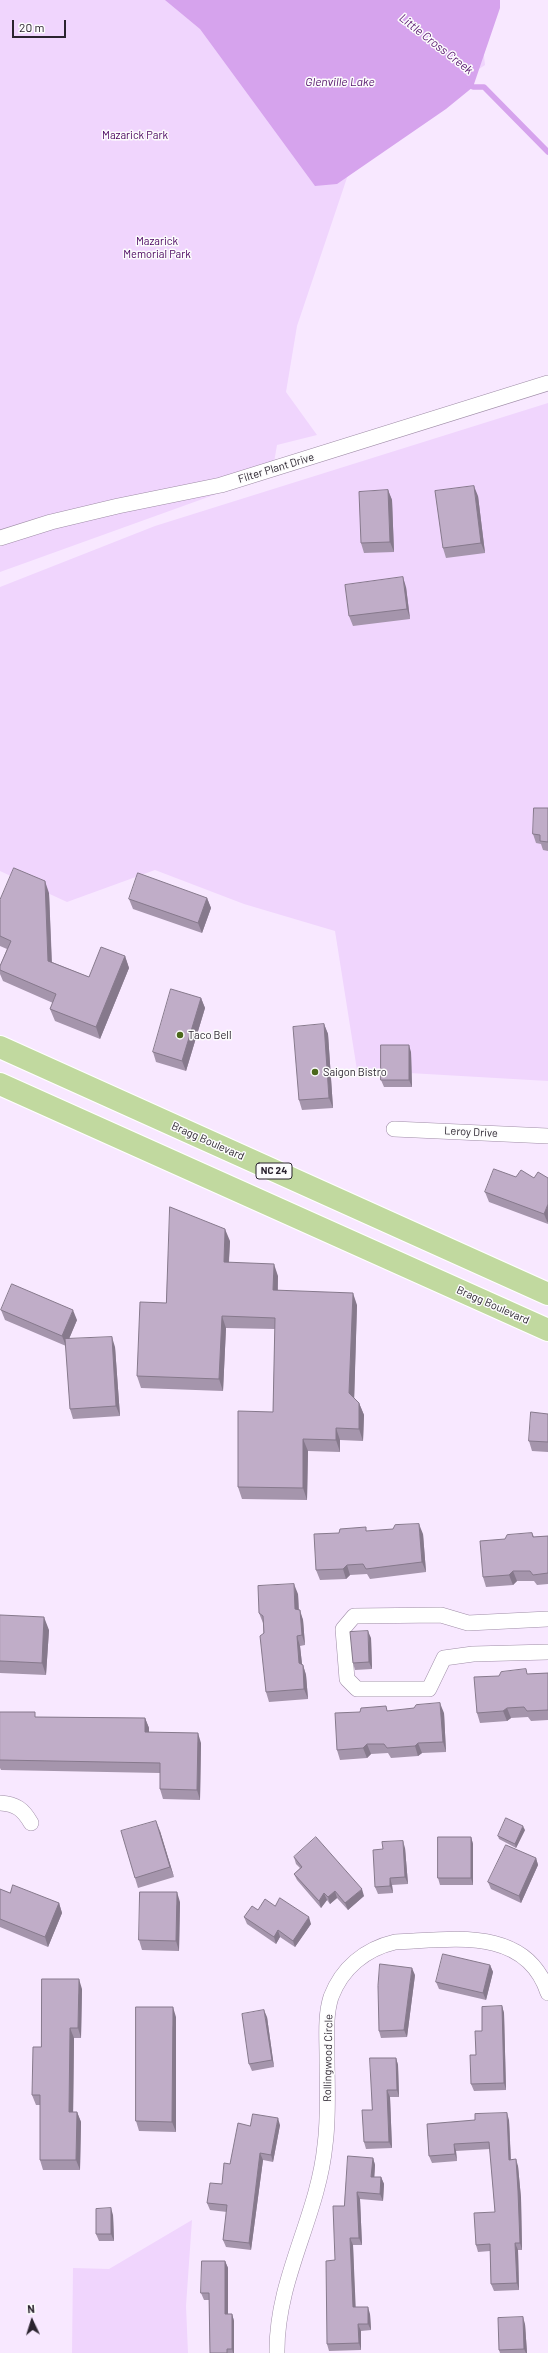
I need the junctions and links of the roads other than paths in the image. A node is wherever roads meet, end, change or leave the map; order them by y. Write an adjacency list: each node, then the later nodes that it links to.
1 (548, 383): 2 (street, Filter Plant Drive)
2 (0, 538)
3 (0, 1047): 7 (main road, Bragg Boulevard / NC 24)
4 (0, 1084): 8 (main road, Bragg Boulevard)
5 (394, 1129): 6 (street, Leroy Drive)
6 (548, 1136)
7 (548, 1294)
8 (548, 1330)
9 (548, 1620): 10 (street)
10 (548, 1652)
11 (0, 1803): 12 (street)
12 (31, 1823)
13 (548, 1993): 14 (street, Rollingwood Circle)
14 (277, 2353)

